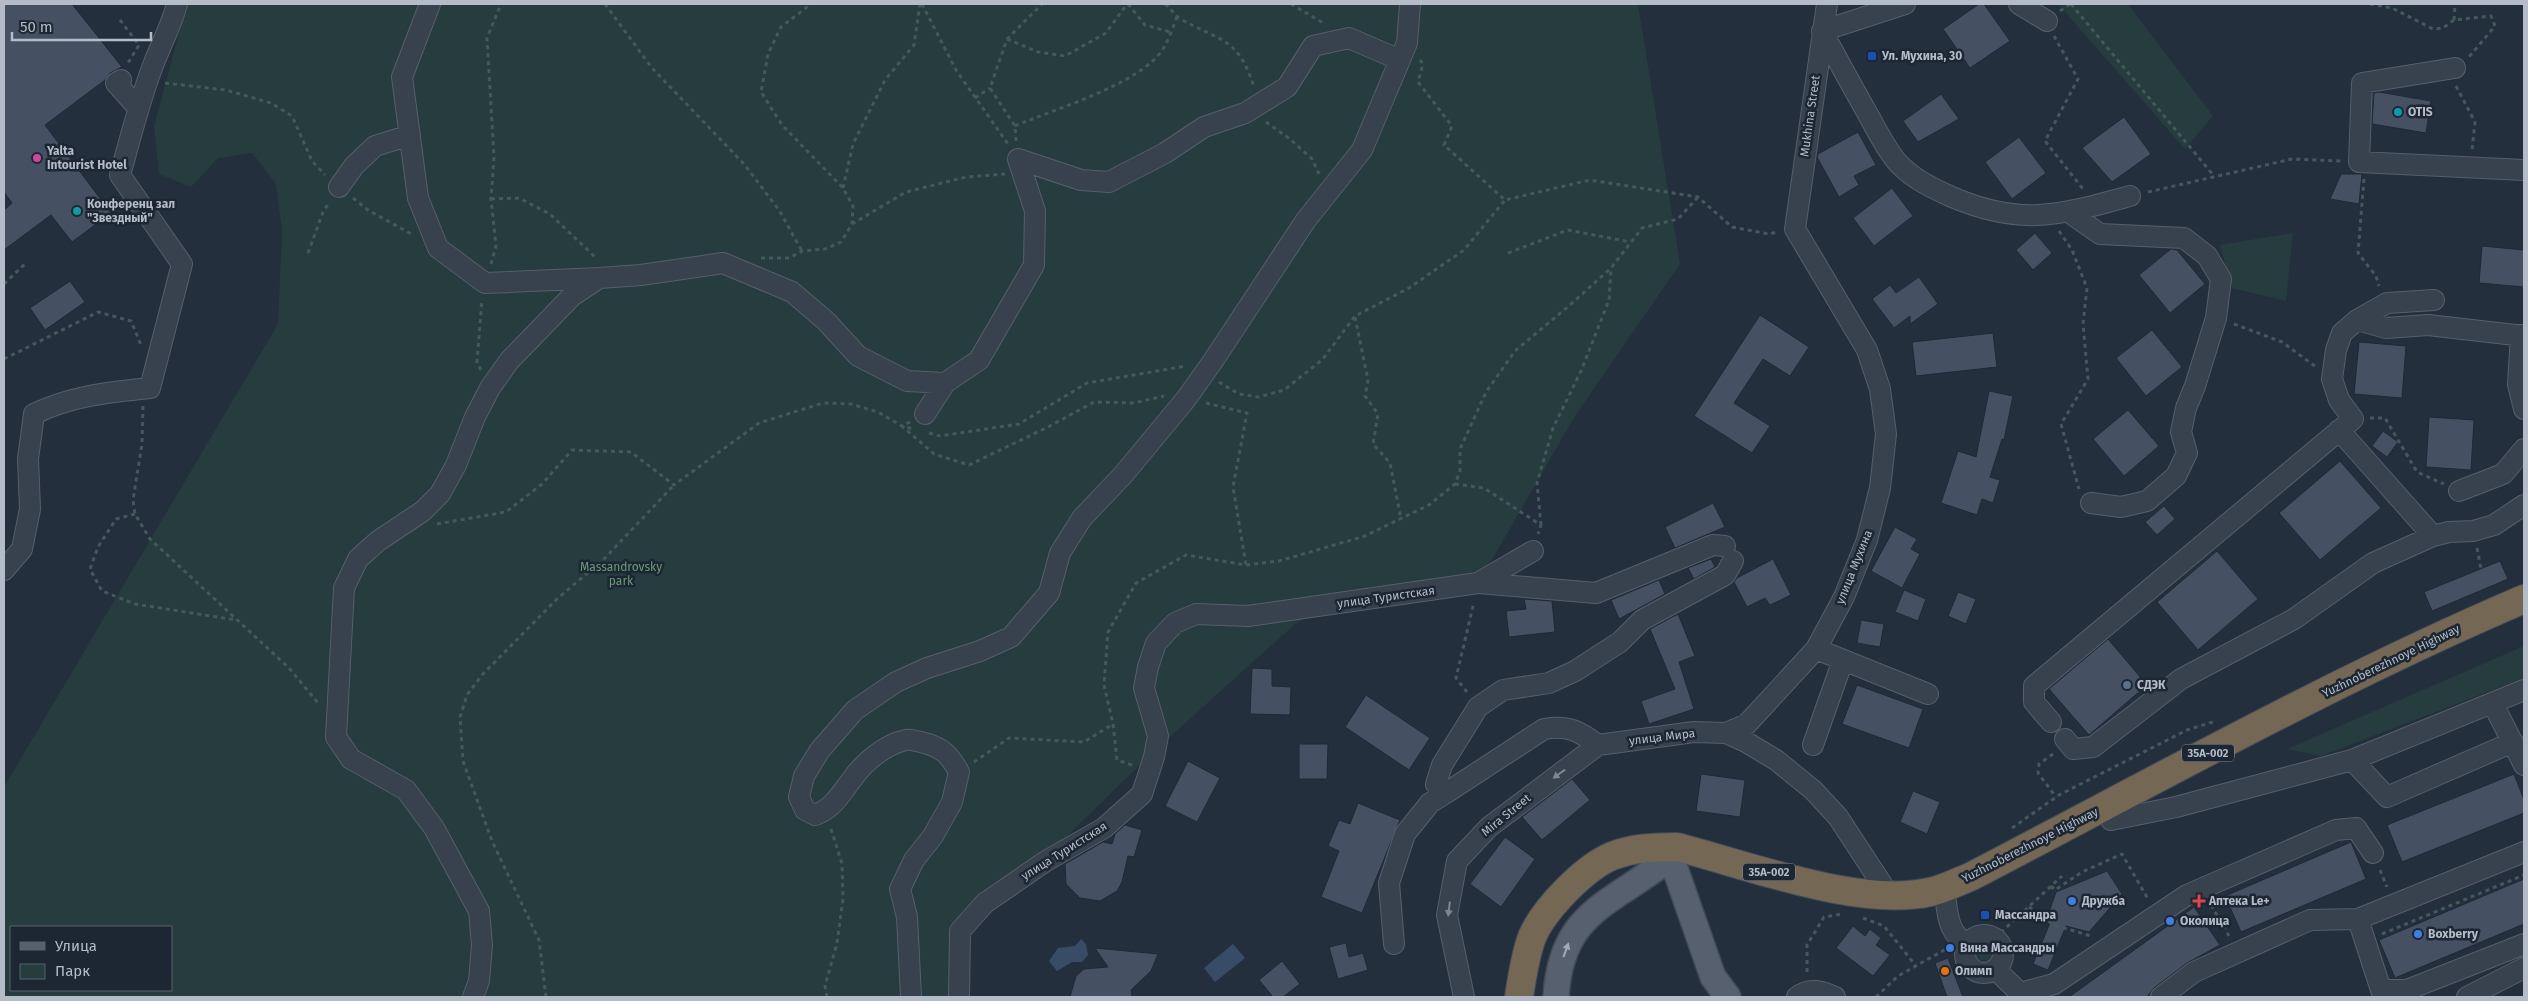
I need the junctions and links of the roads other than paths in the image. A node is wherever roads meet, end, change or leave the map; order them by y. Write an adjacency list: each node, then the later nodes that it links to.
1 (176, 4): 12 (street)
2 (430, 4): 13 (street)
3 (1410, 4): 9 (street)
4 (1827, 4): 8 (street, Mukhina Street)
5 (1905, 4): 8 (street)
6 (2019, 4): 7 (street)
7 (2046, 21)
8 (1822, 31): 17 (street); 18 (street, Mukhina Street)
9 (1403, 51): 23 (street); 65 (street)
10 (2455, 68): 14 (street)
11 (121, 80): 12 (street)
12 (138, 108): 33 (street)
13 (410, 135): 15 (street); 19 (street)
14 (2524, 170)
15 (339, 187)
16 (2130, 196): 17 (street)
17 (2070, 213): 29 (street)
18 (1795, 229): 37 (street, улица Мухина)
19 (606, 278): 23 (street); 64 (street)
20 (2434, 300): 21 (street)
21 (2357, 320): 22 (street); 26 (street)
22 (2523, 335): 24 (street)
23 (944, 383): 25 (street)
24 (2524, 409)
25 (925, 414)
26 (2346, 424): 31 (street); 42 (street)
27 (2524, 449): 28 (street)
28 (2459, 491)
29 (2091, 503)
30 (2524, 505): 31 (street)
31 (2433, 536): 44 (street)
32 (1532, 551): 34 (street)
33 (4, 570)
34 (1478, 583): 50 (street); 66 (street, улица Туристская)
35 (2524, 599): 55 (highway, Yuzhnoberezhnoye Highway / 35А-002)
36 (2524, 613): 51 (highway, Yuzhnoberezhnoye Highway / 35А-002)
37 (1816, 649): 38 (street); 43 (street, улица Мухина)
38 (1842, 660): 40 (street); 47 (street)
39 (2524, 690): 41 (street)
40 (1928, 694)
41 (2493, 704): 45 (street); 48 (street)
42 (2051, 722)
43 (1726, 733): 46 (street, улица Мира); 55 (street)
44 (2066, 741)
45 (2513, 742): 48 (street); 49 (street)
46 (1598, 745): 50 (street); 67 (street, Mira Street, one-way to 67)
47 (1813, 745)
48 (2352, 760): 51 (street)
49 (2524, 765)
50 (1446, 793): 59 (street)
51 (2111, 820): 56 (highway, Yuzhnoberezhnoye Highway / 35А-002)
52 (2524, 852): 57 (street)
53 (2373, 853): 62 (street)
54 (1671, 858): 56 (highway, Yuzhnoberezhnoye Highway / 35А-002); 69 (highway, Yuzhnoberezhnoye Highway / 35А-002); 70 (main road, one-way to 54); 71 (main road)
55 (1888, 895): 68 (highway, Yuzhnoberezhnoye Highway / 35А-002)
56 (1946, 902): 58 (street)
57 (2358, 919): 60 (street); 73 (street)
58 (1964, 942): 62 (street); 62 (street)
59 (1394, 944)
60 (2524, 944)
61 (2524, 968): 74 (street)
62 (1995, 969)
63 (1802, 994): 72 (street)
64 (473, 997)
65 (911, 997)
66 (959, 997)
67 (1464, 997)
68 (1519, 997)
69 (1534, 997)
70 (1556, 997)
71 (1728, 997)
72 (1835, 997)
73 (2161, 997)
74 (2467, 997)

